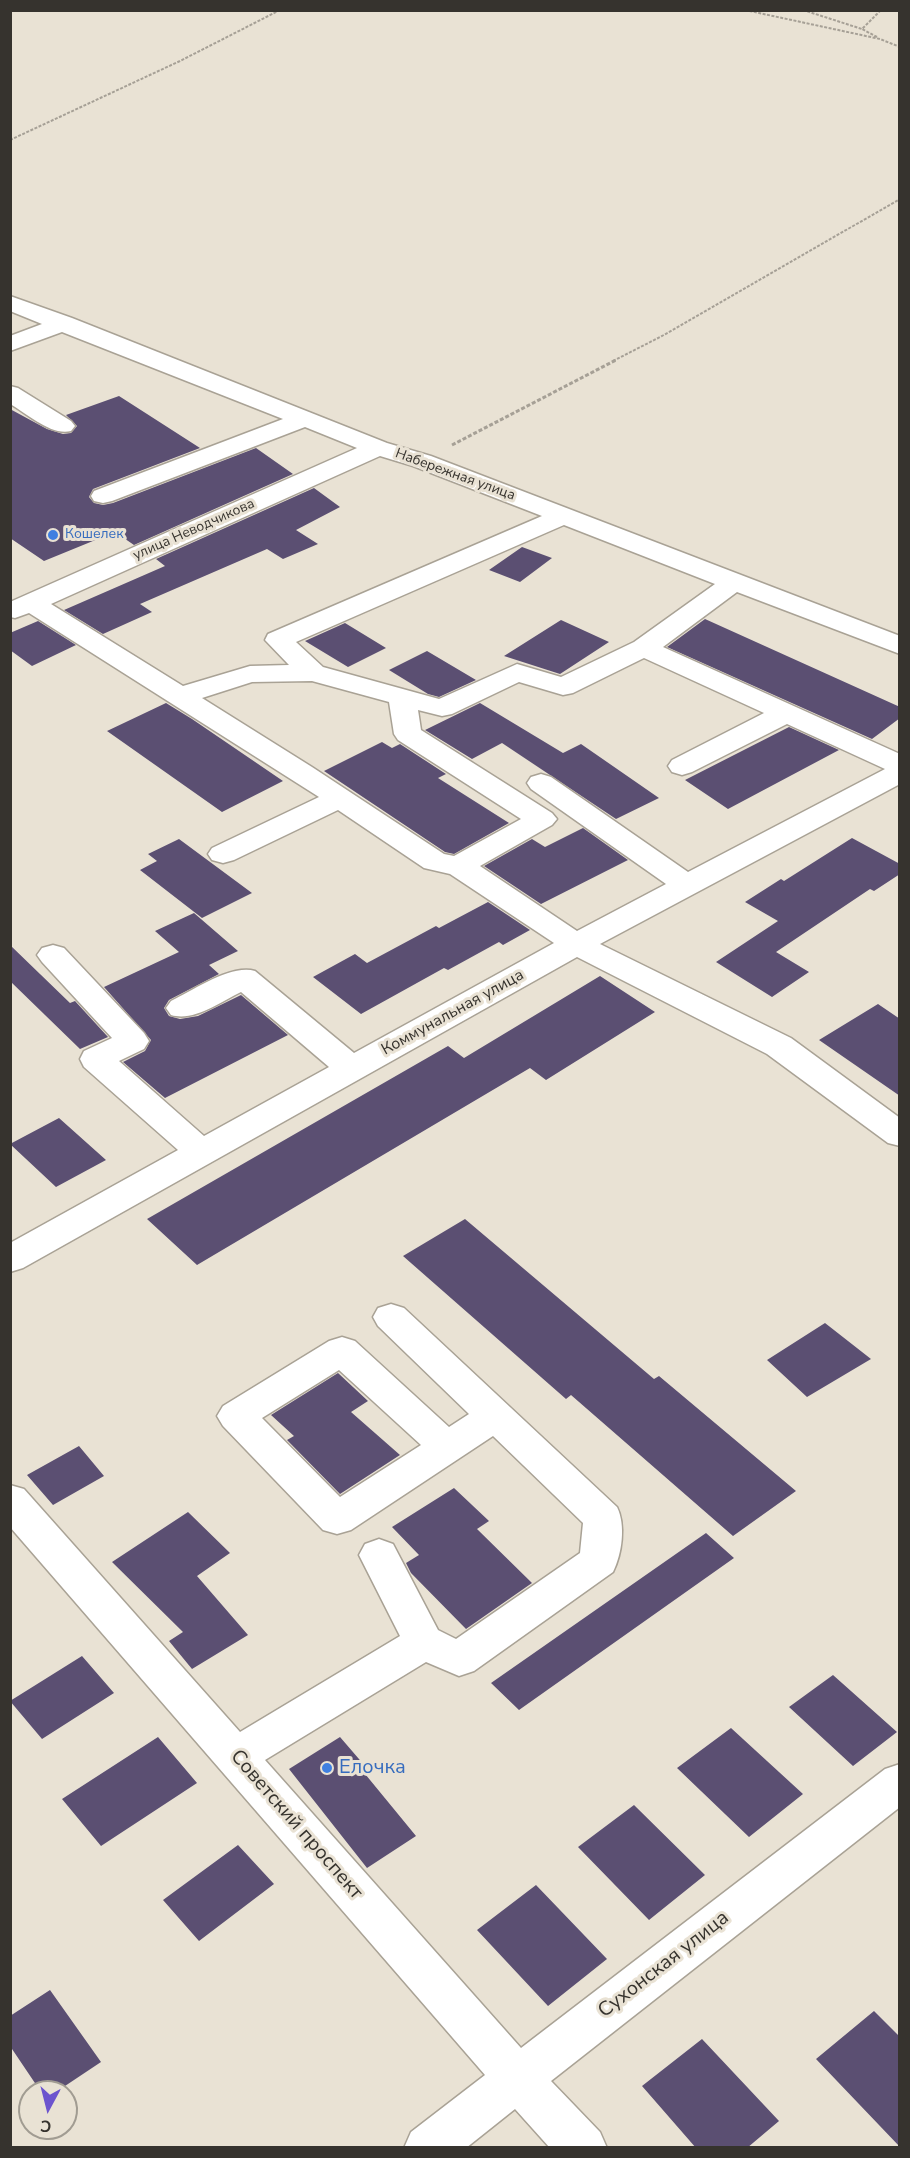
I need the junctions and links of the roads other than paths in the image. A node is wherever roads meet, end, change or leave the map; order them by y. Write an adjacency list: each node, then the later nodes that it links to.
1 (10, 303): 2 (street, Набережная улица)
2 (64, 323): 3 (street); 5 (street, Набережная улица)
3 (10, 344)
4 (10, 393): 6 (street)
5 (306, 419): 7 (street, Набережная улица); 8 (street)
6 (63, 426)
7 (378, 448): 9 (street, Набережная улица); 11 (street, улица Неводчикова)
8 (103, 496)
9 (563, 516): 10 (street, Набережная улица); 14 (street)
10 (734, 582): 12 (street, Набережная улица); 13 (street)
11 (21, 607): 15 (street)
12 (900, 646)
13 (644, 648): 16 (street); 17 (street)
14 (313, 673): 15 (street); 16 (street)
15 (180, 696): 22 (street)
16 (402, 697): 24 (street)
17 (787, 713): 18 (street); 19 (street)
18 (900, 765)
19 (682, 766)
20 (900, 772): 25 (street, Коммунальная улица)
21 (541, 783): 25 (street)
22 (340, 798): 23 (street); 24 (street)
23 (223, 854)
24 (459, 866): 26 (street)
25 (687, 885): 26 (street, Коммунальная улица)
26 (576, 944): 29 (street, Коммунальная улица); 30 (street)
27 (53, 955): 31 (street)
28 (182, 1008): 29 (street)
29 (352, 1069): 31 (street, Коммунальная улица)
30 (900, 1135)
31 (202, 1153): 32 (street, Коммунальная улица)
32 (10, 1260)
33 (391, 1317): 34 (street)
34 (495, 1416): 35 (street); 38 (street)
35 (446, 1446): 35 (street)
36 (10, 1500): 39 (street, Советский проспект)
37 (379, 1555): 38 (street)
38 (424, 1642): 39 (street)
39 (236, 1756): 41 (street, Советский проспект)
40 (900, 1782): 41 (street, Сухонская улица)
41 (518, 2079): 42 (street, Сухонская улица); 43 (street, Советский проспект)
42 (428, 2148)
43 (583, 2148)

